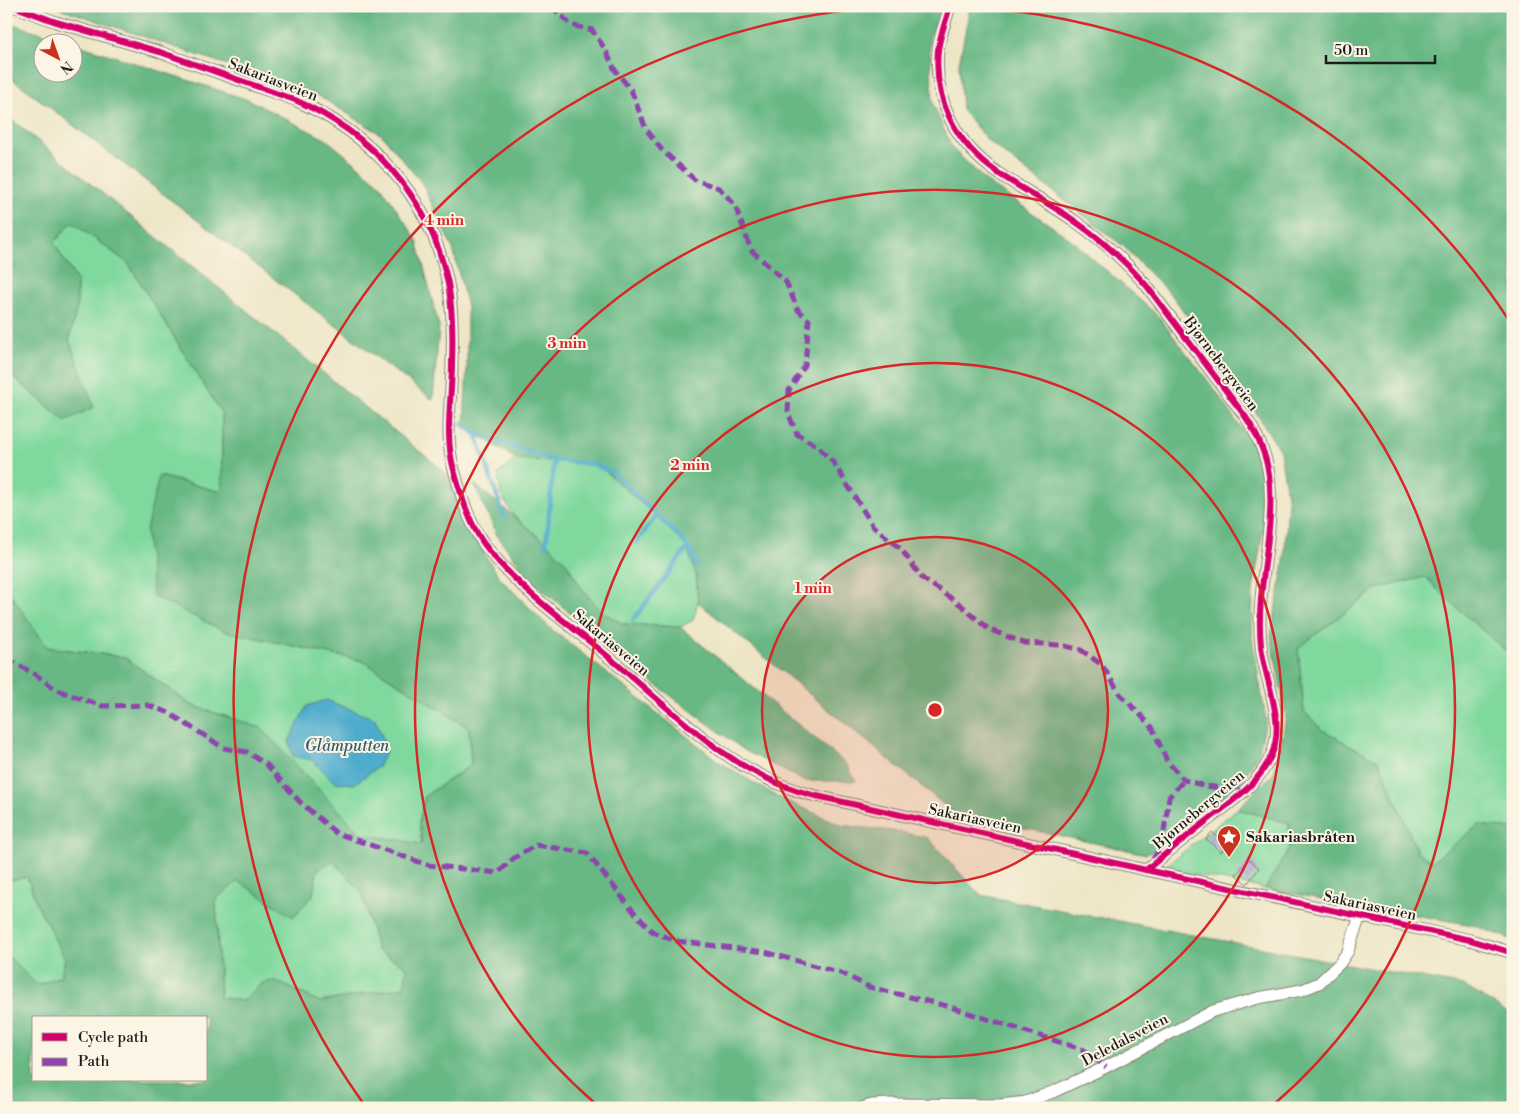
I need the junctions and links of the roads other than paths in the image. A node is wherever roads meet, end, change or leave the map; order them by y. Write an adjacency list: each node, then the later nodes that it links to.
1 (13, 6): 3 (street, Sakariasveien)
2 (950, 6): 3 (street, Bjørnebergveien)
3 (1146, 870): 4 (street, Sakariasveien)
4 (1360, 916): 5 (street, Sakariasveien); 6 (street, Deledalsveien)
5 (1513, 953)
6 (862, 1108)

